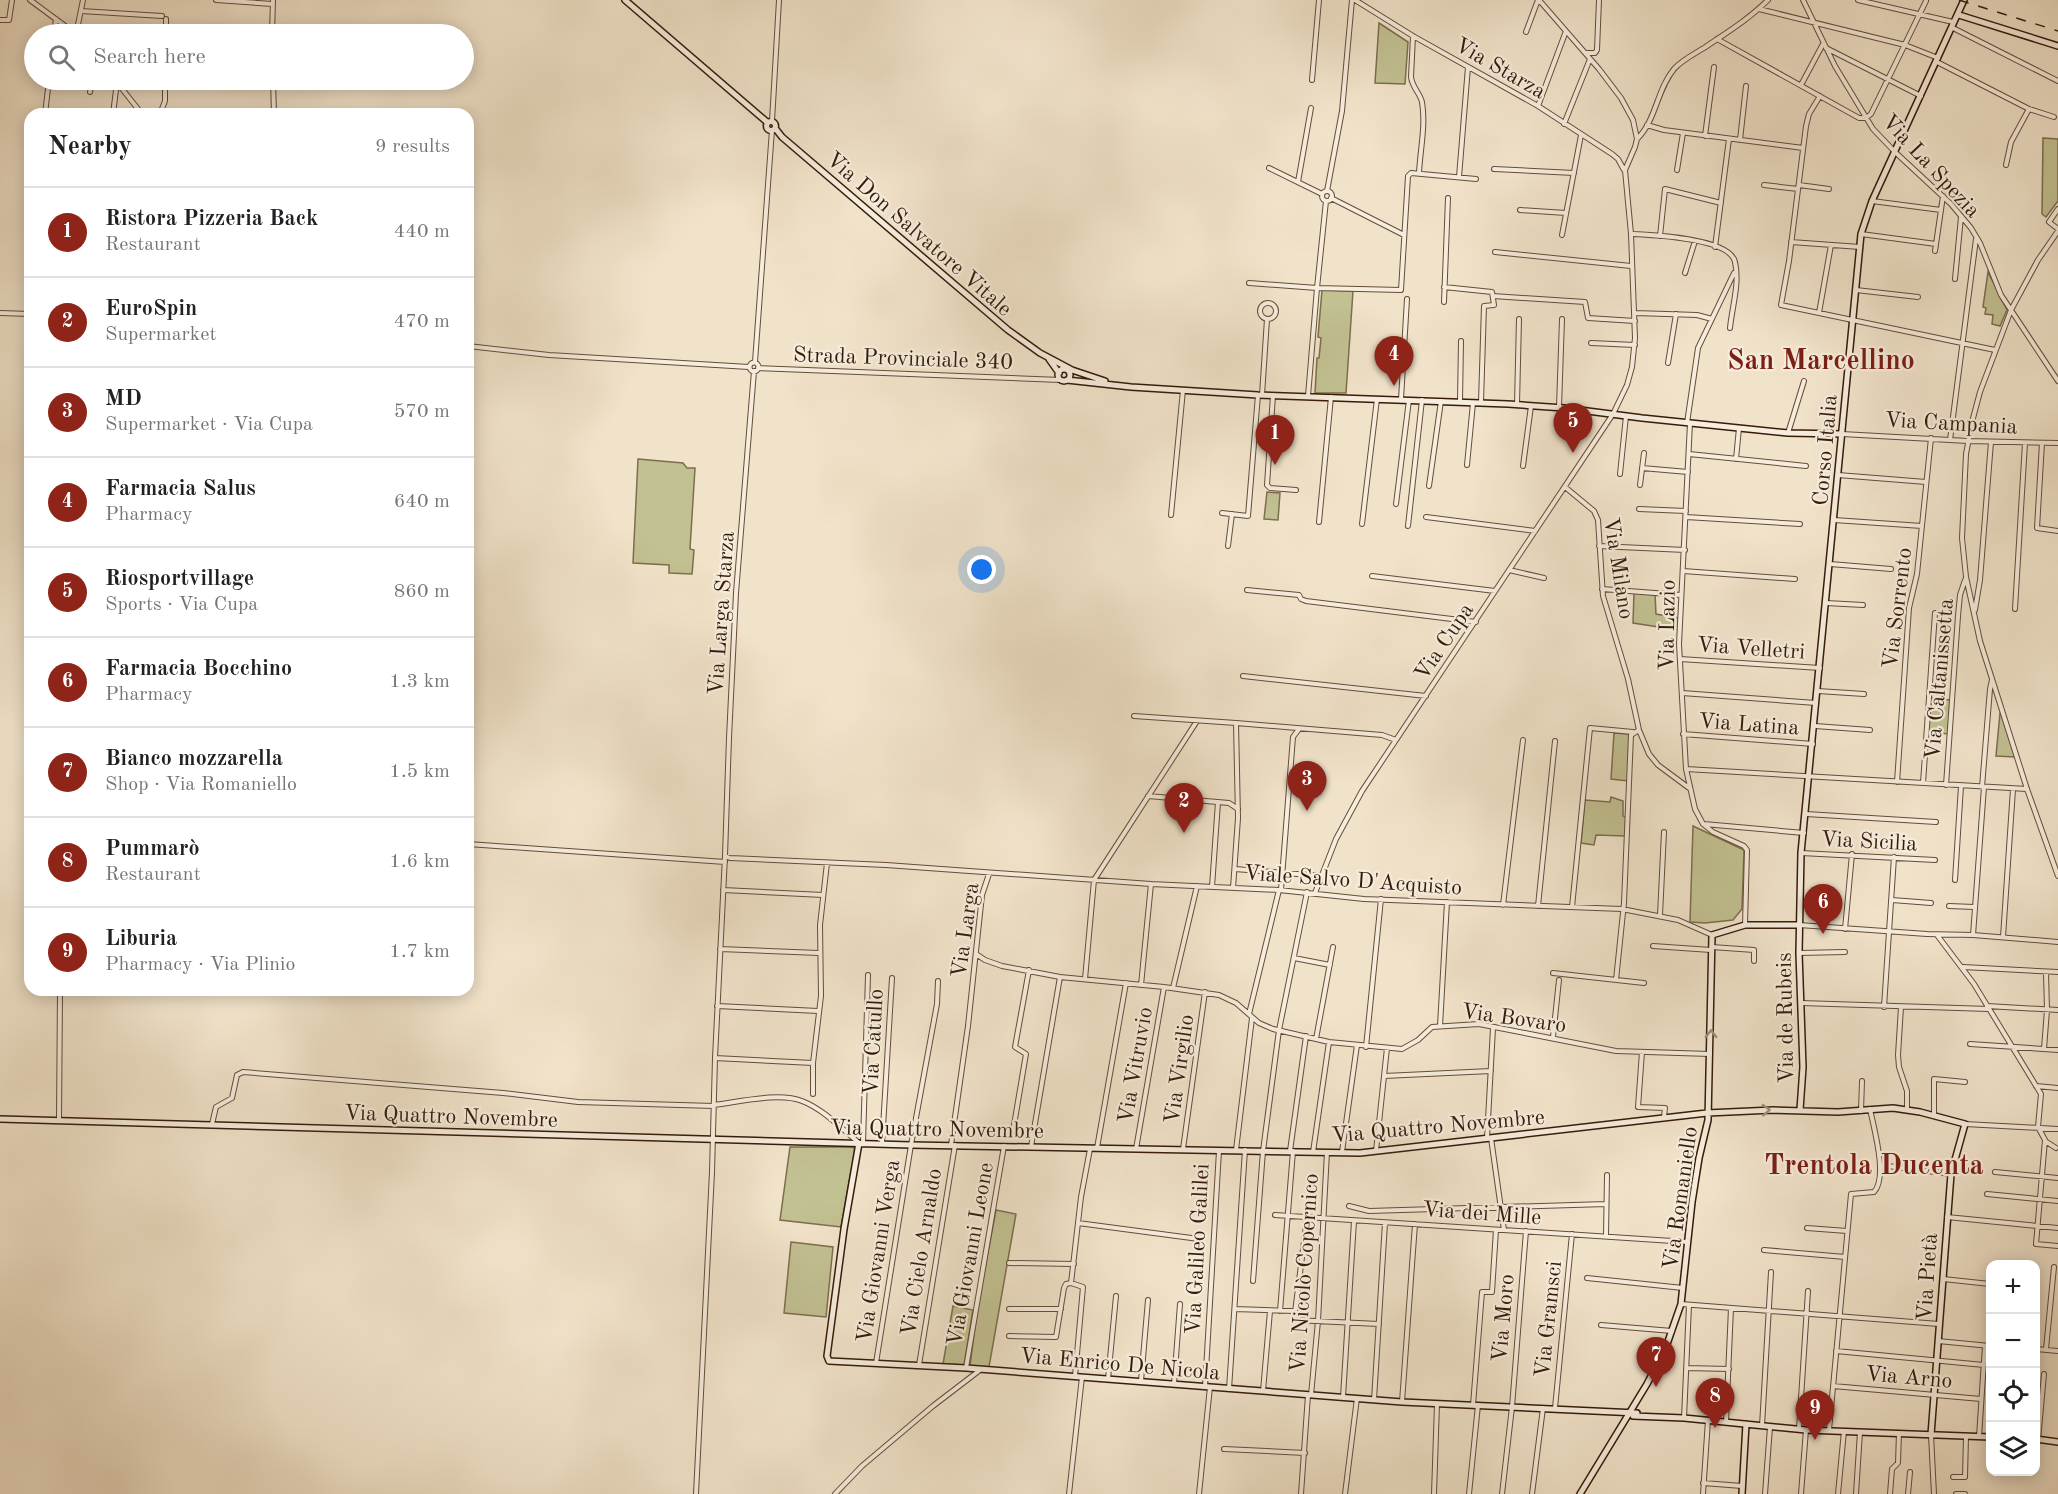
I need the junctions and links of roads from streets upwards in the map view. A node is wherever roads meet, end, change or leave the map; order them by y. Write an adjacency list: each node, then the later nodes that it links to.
1 (12, 0): 22 (street)
2 (30, 0): 21 (street)
3 (83, 0): 18 (street)
4 (216, 0): 16 (street)
5 (625, 0): 64 (street)
6 (779, 0): 64 (street)
7 (1319, 0): 42 (street)
8 (1353, 0): 32 (street, Via Starza); 89 (street)
9 (1538, 0): 30 (street); 31 (street)
10 (1599, 0): 37 (street)
11 (1768, 0): 17 (street)
12 (1803, 0): 23 (street, Via La Spezia)
13 (1858, 0): 19 (street)
14 (1964, 0): 20 (street, Corso Italia)
15 (1926, 1): 19 (street)
16 (273, 2): 28 (street)
17 (1759, 9): 23 (street); 33 (street)
18 (81, 11): 26 (street); 27 (street)
19 (1919, 14): 29 (street); 34 (street)
20 (1959, 15): 29 (street, Corso Italia); 36 (street)
21 (56, 19): 24 (street); 25 (street)
22 (0, 20)
23 (1813, 21): 34 (street); 35 (street, Via La Spezia)
24 (55, 24)
25 (63, 24)
26 (78, 24)
27 (165, 24)
28 (272, 24)
29 (1954, 25): 39 (street, Corso Italia); 44 (street)
30 (1566, 31): 37 (street); 54 (street)
31 (1526, 32)
32 (1413, 36): 40 (street, Via Starza); 82 (street)
33 (1717, 39): 45 (street); 66 (street)
34 (1905, 45): 39 (street); 43 (street)
35 (1824, 46): 43 (street); 45 (street); 63 (street, Via La Spezia)
36 (2058, 46)
37 (1585, 53): 38 (street)
38 (1590, 59): 65 (street); 71 (street)
39 (1938, 60): 53 (street, Corso Italia); 61 (street)
40 (1468, 67): 54 (street, Via Starza); 83 (street)
41 (1714, 67): 70 (street)
42 (1312, 80)
43 (1888, 80): 53 (street); 63 (street)
44 (2058, 81)
45 (1801, 85): 52 (street)
46 (1746, 86): 73 (street)
47 (48, 90): 55 (street)
48 (115, 90): 56 (street)
49 (123, 90): 57 (street)
50 (165, 90): 58 (street)
51 (273, 90): 59 (street)
52 (1820, 96): 63 (street); 74 (street)
53 (1921, 96): 75 (street, Corso Italia)
54 (1538, 106): 65 (street, Via Starza)
55 (46, 108)
56 (114, 108)
57 (137, 108)
58 (162, 108)
59 (274, 108)
60 (1311, 108): 85 (street)
61 (2029, 109): 62 (street); 76 (street)
62 (2054, 117)
63 (1866, 118): 75 (street, Via La Spezia)
64 (770, 122): 67 (street)
65 (1564, 124): 69 (street, Via Starza)
66 (1647, 125): 68 (street); 71 (street)
67 (773, 129): 147 (street, Via Don Salvatore Vitale); 148 (street)
68 (1683, 133): 70 (street); 80 (street)
69 (1581, 135): 79 (street, Via Starza); 81 (street)
70 (1705, 136): 72 (street)
71 (1637, 139): 79 (street)
72 (1729, 139): 73 (street); 95 (street)
73 (1740, 140): 74 (street)
74 (1803, 148): 87 (street)
75 (1894, 152): 90 (street, Via La Spezia); 94 (street, Corso Italia)
76 (2006, 165)
77 (1269, 168): 85 (street)
78 (1494, 169): 81 (street)
79 (1625, 170): 102 (street, Via Cupa)
80 (1677, 170)
81 (1574, 172): 99 (street)
82 (1419, 174): 83 (street); 104 (street)
83 (1459, 177): 84 (street)
84 (1476, 178)
85 (1298, 182): 89 (street)
86 (1764, 186): 87 (street)
87 (1798, 187): 88 (street); 109 (street)
88 (1829, 189)
89 (1325, 193): 91 (street); 93 (street)
90 (1943, 196): 98 (street); 100 (street, Via La Spezia)
91 (1331, 198): 93 (street); 104 (street)
92 (1448, 198): 121 (street)
93 (1326, 201): 122 (street)
94 (1872, 201): 98 (street); 103 (street, Corso Italia)
95 (1721, 203): 106 (street); 112 (street)
96 (2058, 209): 101 (street)
97 (1520, 210): 99 (street)
98 (1941, 210): 110 (street)
99 (1566, 213): 105 (street)
100 (1961, 216): 107 (street, Via La Spezia); 119 (street)
101 (2058, 230): 128 (street)
102 (1630, 234): 106 (street); 116 (street, Via Cupa)
103 (1861, 234): 110 (street); 113 (street, Corso Italia)
104 (1404, 235): 122 (street)
105 (1562, 235)
106 (1660, 236): 108 (street)
107 (1976, 238): 128 (street, Via La Spezia); 143 (street)
108 (1695, 241): 112 (street); 118 (street)
109 (1791, 242): 111 (street); 131 (street)
110 (1936, 244): 114 (street)
111 (1831, 245): 113 (street); 131 (street)
112 (1715, 247): 117 (street)
113 (1860, 247): 123 (street, Corso Italia)
114 (1935, 251)
115 (1495, 252): 116 (street)
116 (1631, 266): 130 (street, Via Cupa)
117 (1736, 269): 137 (street, Via Lazio); 140 (street)
118 (1685, 273)
119 (1955, 279)
120 (1249, 283): 122 (street)
121 (1444, 287): 124 (street); 127 (street)
122 (1317, 288): 161 (street)
123 (1856, 290): 125 (street); 138 (street, Corso Italia)
124 (1493, 296): 139 (street); 170 (street)
125 (1918, 297)
126 (1407, 299): 164 (street)
127 (1444, 302)
128 (2011, 310): 146 (street); 156 (street, Via La Spezia)
129 (0, 313): 132 (street)
130 (1635, 313): 133 (street); 139 (street, Via Cupa)
131 (1819, 313): 138 (street)
132 (24, 314)
133 (1676, 314): 137 (street); 149 (street)
134 (1267, 319): 134 (street); 159 (street)
135 (1519, 319): 171 (street)
136 (1562, 319): 173 (street)
137 (1712, 319): 176 (street, Via Lazio)
138 (1853, 320): 143 (street); 179 (street, Corso Italia)
139 (1635, 321): 144 (street, Via Cupa)
140 (1730, 328)
141 (1461, 341): 168 (street)
142 (1591, 343): 144 (street)
143 (1962, 343): 146 (street); 181 (street)
144 (1635, 345): 174 (street, Via Cupa)
145 (474, 347): 150 (street)
146 (1995, 350): 182 (street)
147 (1048, 358): 152 (street, Via Don Salvatore Vitale); 154 (street, Via Don Salvatore Vitale)
148 (755, 362): 150 (street); 151 (street)
149 (1668, 363)
150 (749, 367): 153 (street)
151 (758, 368): 153 (street); 154 (street, Strada Provinciale 340)
152 (1067, 369): 154 (street); 154 (street); 157 (street, Via Don Salvatore Vitale)
153 (754, 371): 286 (street, Via Larga Starza)
154 (1061, 377): 157 (street, Via Don Salvatore Vitale)
155 (1804, 381): 178 (street)
156 (2058, 381)
157 (1116, 384): 158 (street, Via Don Salvatore Vitale)
158 (1183, 390): 159 (street, Via Don Salvatore Vitale); 207 (street)
159 (1260, 395): 160 (street, Via Don Salvatore Vitale); 206 (street)
160 (1272, 395): 161 (street, Via Don Salvatore Vitale); 201 (street)
161 (1308, 396): 162 (street, Via Don Salvatore Vitale)
162 (1331, 397): 163 (street, Via Don Salvatore Vitale); 211 (street)
163 (1377, 399): 164 (street, Via Don Salvatore Vitale); 212 (street)
164 (1401, 399): 165 (street, Via Don Salvatore Vitale)
165 (1409, 400): 166 (street, Via Don Salvatore Vitale); 202 (street)
166 (1422, 400): 167 (street, Via Don Salvatore Vitale); 214 (street)
167 (1441, 401): 168 (street, Via Don Salvatore Vitale); 199 (street)
168 (1460, 401): 169 (street, Via Don Salvatore Vitale)
169 (1474, 402): 170 (street, Via Don Salvatore Vitale); 190 (street)
170 (1481, 402): 171 (street, Via Don Salvatore Vitale)
171 (1517, 404): 172 (street, Via Don Salvatore Vitale)
172 (1532, 406): 173 (street, Via Don Salvatore Vitale); 191 (street)
173 (1559, 407): 174 (street, Via Don Salvatore Vitale)
174 (1613, 414): 175 (street, Via Don Salvatore Vitale); 200 (street, Via Cupa)
175 (1626, 416): 176 (street, Via Don Salvatore Vitale); 195 (street)
176 (1689, 423): 177 (street, Via Don Salvatore Vitale); 188 (street, Via Lazio)
177 (1739, 428): 178 (street, Via Don Salvatore Vitale); 189 (street)
178 (1788, 433): 179 (street, Via Don Salvatore Vitale)
179 (1842, 434): 180 (street, Via Campania); 196 (street, Corso Italia)
180 (1931, 438): 181 (street, Via Campania); 197 (street, Via Sorrento)
181 (1950, 440): 182 (street, Via Campania)
182 (1968, 441): 183 (street, Via Campania); 226 (street)
183 (1990, 442): 184 (street, Via Campania); 236 (street)
184 (2025, 443): 185 (street, Via Campania); 235 (street)
185 (2042, 443): 186 (street, Via Campania); 217 (street)
186 (2058, 443)
187 (1644, 453): 193 (street)
188 (1689, 454): 189 (street); 194 (street, Via Lazio)
189 (1736, 459): 192 (street)
190 (1467, 465)
191 (1524, 466)
192 (1806, 466)
193 (1642, 468): 194 (street); 198 (street)
194 (1688, 472): 204 (street, Via Lazio)
195 (1620, 474)
196 (1838, 475): 197 (street); 210 (street, Corso Italia)
197 (1926, 482): 215 (street, Via Sorrento)
198 (1640, 485)
199 (1429, 486)
200 (1565, 487): 216 (street, Via Cupa); 219 (street, Via Milano)
201 (1296, 490)
202 (1396, 504)
203 (1639, 509): 204 (street)
204 (1686, 511): 209 (street, Via Lazio)
205 (1222, 513): 206 (street)
206 (1232, 514): 218 (street)
207 (1171, 515)
208 (1426, 517): 216 (street)
209 (1686, 517): 213 (street); 220 (street, Via Lazio)
210 (1834, 520): 215 (street); 221 (street, Corso Italia)
211 (1319, 522)
212 (1362, 524)
213 (1800, 524)
214 (1408, 526)
215 (1922, 526): 265 (street, Via Sorrento)
216 (1534, 531): 223 (street, Via Cupa)
217 (2058, 531)
218 (1228, 546)
219 (1599, 546): 220 (street); 229 (street, Via Milano)
220 (1684, 550): 224 (street, Via Lazio)
221 (1830, 564): 222 (street); 233 (street, Corso Italia)
222 (1891, 569)
223 (1509, 570): 227 (street); 231 (street, Via Cupa)
224 (1683, 571): 228 (street); 232 (street, Via Lazio)
225 (1372, 576): 231 (street)
226 (1966, 577): 236 (street); 267 (street, Via Caltanissetta)
227 (1544, 578)
228 (1796, 579)
229 (1602, 589): 232 (street); 254 (street, Via Milano)
230 (1247, 590): 238 (street)
231 (1495, 591): 238 (street, Via Cupa)
232 (1681, 595): 239 (street, Via Lazio)
233 (1826, 603): 234 (street); 240 (street, Corso Italia)
234 (1863, 605)
235 (2014, 609)
236 (1975, 610): 242 (street)
237 (1935, 613): 266 (street)
238 (1476, 622): 246 (street, Via Cupa)
239 (1680, 659): 240 (street, Via Velletri); 244 (street, Via Lazio)
240 (1820, 668): 243 (street, Corso Italia)
241 (1243, 676): 246 (street)
242 (1992, 679): 269 (street); 272 (street)
243 (1818, 691): 245 (street); 247 (street, Corso Italia)
244 (1682, 693): 247 (street); 257 (street, Via Lazio)
245 (1864, 694)
246 (1426, 696): 259 (street, Via Cupa)
247 (1817, 703): 251 (street, Corso Italia)
248 (1134, 716): 249 (street)
249 (1197, 721): 250 (street); 273 (street)
250 (1236, 723): 252 (street); 274 (street)
251 (1815, 726): 255 (street); 262 (street, Corso Italia)
252 (1286, 728): 253 (street); 258 (street)
253 (1299, 729): 258 (street); 259 (street)
254 (1639, 730): 256 (street); 270 (street, Via Milano)
255 (1870, 730)
256 (1633, 732): 313 (street); 316 (street)
257 (1683, 734): 262 (street, Via Latina); 263 (street, Via Lazio)
258 (1293, 737): 292 (street)
259 (1396, 740): 294 (street, Via Cupa)
260 (1523, 740): 311 (street)
261 (1555, 741): 312 (street)
262 (1813, 744): 264 (street, Corso Italia)
263 (1686, 769): 264 (street); 270 (street, Via Lazio)
264 (1809, 777): 265 (street); 278 (street, Corso Italia)
265 (1897, 782): 266 (street)
266 (1923, 783): 267 (street)
267 (1946, 785): 268 (street)
268 (1960, 786): 269 (street); 297 (street)
269 (1983, 787): 271 (street); 315 (street)
270 (1689, 788): 280 (street, Via Lazio)
271 (2013, 789): 272 (street); 325 (street)
272 (2027, 789): 295 (street)
273 (1148, 796): 275 (street); 296 (street)
274 (1238, 797): 276 (street); 277 (street)
275 (1218, 802): 276 (street); 300 (street)
276 (1229, 803): 277 (street)
277 (1238, 809): 291 (street)
278 (1806, 814): 279 (street); 282 (street, Corso Italia)
279 (1936, 822)
280 (1703, 824): 282 (street); 318 (street)
281 (1664, 832): 317 (street)
282 (1805, 833): 284 (street, Corso Italia)
283 (474, 844): 289 (street)
284 (1802, 853): 285 (street, Via Sicilia); 319 (street, Corso Italia)
285 (1852, 854): 287 (street, Via Sicilia); 320 (street)
286 (725, 856): 289 (street, Via Larga Starza); 290 (street, Via Larga)
287 (1894, 857): 288 (street, Via Sicilia); 308 (street)
288 (1935, 860)
289 (725, 862): 302 (street, Via Larga Starza)
290 (827, 862): 293 (street, Via Larga); 306 (street)
291 (1235, 869): 292 (street); 301 (street)
292 (1283, 872): 294 (street); 303 (street)
293 (989, 874): 296 (street, Viale Salvo D'Acquisto); 334 (street, Via Larga)
294 (1321, 876): 305 (street, Via Cupa)
295 (2058, 876)
296 (1094, 880): 298 (street, Viale Salvo D'Acquisto); 346 (street)
297 (1954, 880)
298 (1151, 884): 299 (street, Viale Salvo D'Acquisto); 352 (street)
299 (1197, 886): 300 (street, Viale Salvo D'Acquisto); 354 (street)
300 (1212, 887): 301 (street, Viale Salvo D'Acquisto)
301 (1233, 888): 303 (street, Viale Salvo D'Acquisto)
302 (723, 890): 306 (street); 329 (street, Via Larga Starza)
303 (1280, 890): 304 (street, Viale Salvo D'Acquisto); 365 (street)
304 (1307, 892): 305 (street, Viale Salvo D'Acquisto); 335 (street)
305 (1315, 893): 307 (street, Viale Salvo D'Acquisto)
306 (823, 895): 332 (street)
307 (1382, 899): 309 (street, Viale Salvo D'Acquisto); 375 (street)
308 (1892, 900): 310 (street); 321 (street)
309 (1447, 902): 311 (street, Viale Salvo D'Acquisto); 366 (street)
310 (1931, 903)
311 (1503, 905): 312 (street, Viale Salvo D'Acquisto)
312 (1538, 906): 313 (street, Viale Salvo D'Acquisto)
313 (1572, 906): 316 (street, Viale Salvo D'Acquisto)
314 (1950, 906): 315 (street)
315 (1974, 908): 323 (street)
316 (1623, 909): 317 (street, Viale Salvo D'Acquisto); 348 (street)
317 (1660, 915): 324 (street, Viale Salvo D'Acquisto)
318 (1745, 925): 319 (street); 324 (street)
319 (1799, 925): 320 (street); 333 (street, Via de Rubeis)
320 (1845, 929): 321 (street)
321 (1888, 931): 322 (street); 359 (street)
322 (1936, 934): 323 (street); 338 (street)
323 (1973, 934): 325 (street)
324 (1712, 935): 330 (street, Via Romaniello)
325 (2003, 937): 326 (street)
326 (2058, 942)
327 (1334, 946): 337 (street)
328 (1653, 946): 330 (street)
329 (720, 949): 332 (street); 358 (street, Via Larga Starza)
330 (1712, 949): 336 (street); 381 (street, Via Romaniello, one-way to 330)
331 (1845, 952): 333 (street)
332 (819, 953): 364 (street)
333 (1799, 953): 357 (street, Via de Rubeis)
334 (976, 954): 339 (street, Via Bovaro); 412 (street, Via Larga)
335 (1294, 958): 337 (street); 368 (street)
336 (1754, 961)
337 (1330, 965): 371 (street)
338 (1962, 967): 340 (street); 361 (street)
339 (1029, 970): 344 (street, Via Bovaro); 405 (street)
340 (2046, 972): 341 (street); 362 (street)
341 (2058, 972)
342 (1553, 973): 348 (street)
343 (868, 975): 409 (street)
344 (1060, 977): 346 (street, Via Bovaro); 405 (street)
345 (892, 978): 410 (street, Via Catullo)
346 (1085, 980): 350 (street, Via Bovaro)
347 (1559, 980): 370 (street)
348 (1616, 980): 351 (street)
349 (938, 981): 411 (street, Via Giovanni Verga)
350 (1126, 983): 352 (street, Via Bovaro); 416 (street)
351 (1644, 983)
352 (1141, 985): 353 (street, Via Bovaro)
353 (1164, 987): 354 (street, Via Bovaro); 418 (street, Via Vitruvio)
354 (1173, 988): 355 (street, Via Bovaro)
355 (1205, 992): 365 (street, Via Bovaro); 419 (street, Via Virgilio)
356 (60, 996): 400 (street)
357 (1801, 1004): 359 (street); 393 (street, Via de Rubeis)
358 (717, 1006): 364 (street); 382 (street, Via Larga Starza)
359 (1884, 1007): 360 (street)
360 (1901, 1007): 361 (street); 394 (street)
361 (1988, 1008): 362 (street); 376 (street)
362 (2047, 1010): 363 (street); 378 (street)
363 (2058, 1010)
364 (818, 1011): 383 (street)
365 (1251, 1016): 368 (street, Via Bovaro); 421 (street)
366 (1440, 1026): 367 (street, Via Bovaro); 377 (street, Via Bovaro)
367 (1493, 1028): 370 (street, Via Bovaro); 384 (street)
368 (1279, 1030): 369 (street, Via Bovaro); 423 (street)
369 (1306, 1036): 371 (street, Via Bovaro); 424 (street)
370 (1553, 1037): 380 (street, Via Bovaro)
371 (1316, 1039): 372 (street, Via Bovaro)
372 (1329, 1042): 374 (street, Via Bovaro); 426 (street)
373 (1970, 1044): 376 (street)
374 (1357, 1046): 375 (street, Via Bovaro); 428 (street)
375 (1366, 1047): 377 (street, Via Bovaro)
376 (2012, 1047): 378 (street); 388 (street)
377 (1387, 1048): 385 (street)
378 (2044, 1049): 379 (street)
379 (2058, 1050)
380 (1642, 1052): 381 (street, Via Bovaro); 398 (street)
381 (1710, 1054): 396 (street, Via Romaniello)
382 (715, 1058): 383 (street); 391 (street, Via Larga Starza)
383 (813, 1063): 390 (street)
384 (1491, 1071): 385 (street); 406 (street)
385 (1384, 1077): 425 (street)
386 (1862, 1081): 395 (street)
387 (1965, 1082): 397 (street)
388 (2036, 1086): 389 (street); 403 (street)
389 (2058, 1088)
390 (813, 1094)
391 (714, 1106): 401 (street); 407 (street, Via Larga Starza); 409 (street)
392 (1870, 1109): 394 (street, Via Quattro Novembre); 395 (street, Via Quattro Novembre); 429 (street)
393 (1800, 1110): 395 (street, Via Quattro Novembre); 396 (street, Via Quattro Novembre, one-way to 393)
394 (1907, 1110): 397 (street, Via Quattro Novembre)
395 (1861, 1111)
396 (1707, 1113): 398 (street, Via Quattro Novembre); 460 (street, Via Romaniello)
397 (1934, 1115): 402 (street, Via Quattro Novembre)
398 (1664, 1117): 406 (street, Via Quattro Novembre)
399 (0, 1119): 400 (street, Via Quattro Novembre)
400 (59, 1121): 401 (street, Via Quattro Novembre)
401 (212, 1124): 407 (street, Via Quattro Novembre)
402 (1965, 1124): 403 (street); 431 (street, Via Pietà)
403 (2038, 1127): 404 (street); 408 (street)
404 (2058, 1129)
405 (1033, 1135): 414 (street)
406 (1489, 1138): 425 (street, Via Quattro Novembre); 440 (street)
407 (713, 1139): 409 (street, Via Quattro Novembre); 559 (street, Via Larga Starza)
408 (2044, 1140): 417 (street); 433 (street)
409 (861, 1143): 410 (street, Via Quattro Novembre); 505 (street, Via Enrico De Nicola)
410 (882, 1144): 411 (street, Via Quattro Novembre)
411 (911, 1145): 412 (street, Via Quattro Novembre); 505 (street, Via Giovanni Verga)
412 (953, 1145): 413 (street, Via Quattro Novembre); 506 (street, Via Cielo Arnaldo)
413 (1004, 1146): 414 (street, Via Quattro Novembre); 508 (street, Via Giovanni Leone)
414 (1031, 1147): 415 (street, Via Quattro Novembre)
415 (1090, 1148): 416 (street, Via Quattro Novembre); 447 (street)
416 (1097, 1148): 418 (street, Via Quattro Novembre)
417 (2056, 1148)
418 (1136, 1149): 419 (street, Via Quattro Novembre)
419 (1183, 1149): 420 (street, Via Quattro Novembre)
420 (1219, 1150): 421 (street, Via Quattro Novembre); 518 (street, Via Galileo Galilei)
421 (1236, 1150): 422 (street, Via Quattro Novembre)
422 (1245, 1150): 423 (street, Via Quattro Novembre); 482 (street)
423 (1263, 1151): 424 (street, Via Quattro Novembre); 470 (street)
424 (1291, 1151): 426 (street, Via Quattro Novembre); 442 (street)
425 (1376, 1151): 428 (street, Via Quattro Novembre)
426 (1313, 1152): 427 (street, Via Quattro Novembre)
427 (1328, 1152): 428 (street, Via Quattro Novembre); 445 (street, Via Nicolò Copernico)
428 (1342, 1152)
429 (1880, 1165): 431 (street); 455 (street)
430 (1995, 1172): 433 (street)
431 (1951, 1174): 443 (street, Via Pietà)
432 (1607, 1175): 438 (street)
433 (2042, 1176): 434 (street); 436 (street)
434 (2058, 1178)
435 (1987, 1194): 436 (street)
436 (2040, 1199): 437 (street); 450 (street)
437 (2058, 1201)
438 (1606, 1204): 440 (street); 458 (street)
439 (1349, 1206): 440 (street)
440 (1501, 1207): 454 (street)
441 (1275, 1215): 442 (street, Via dei Mille)
442 (1289, 1216): 444 (street, Via dei Mille); 485 (street)
443 (1947, 1217): 450 (street); 469 (street, Via Pietà)
444 (1307, 1218): 445 (street, Via dei Mille); 486 (street)
445 (1324, 1219): 446 (street, Via dei Mille); 490 (street, Via Nicolò Copernico)
446 (1354, 1221): 448 (street, Via dei Mille); 491 (street)
447 (1078, 1222): 459 (street); 465 (street)
448 (1385, 1223): 449 (street, Via dei Mille); 492 (street)
449 (1415, 1224): 453 (street, Via dei Mille); 527 (street)
450 (2037, 1226): 451 (street); 461 (street)
451 (2058, 1227)
452 (1807, 1228): 455 (street)
453 (1496, 1230): 454 (street, Via dei Mille); 529 (street)
454 (1504, 1230): 456 (street, Via dei Mille)
455 (1847, 1231): 463 (street)
456 (1526, 1232): 457 (street, Via dei Mille); 530 (street, Via Moro)
457 (1572, 1234): 458 (street, Via dei Mille); 532 (street, Via Gramsci)
458 (1606, 1236): 460 (street, Via dei Mille)
459 (1199, 1239)
460 (1688, 1242): 473 (street, Via Romaniello)
461 (2058, 1246)
462 (1764, 1250): 463 (street)
463 (1845, 1257): 489 (street)
464 (1010, 1263): 465 (street)
465 (1074, 1264): 471 (street)
466 (2054, 1266): 500 (street)
467 (1771, 1272): 487 (street)
468 (1587, 1278): 473 (street, Via Romaniello)
469 (1942, 1279): 472 (street); 493 (street, Via Pietà)
470 (1253, 1281)
471 (1071, 1283): 481 (street); 513 (street)
472 (1986, 1284)
473 (1683, 1288): 478 (street, Via Romaniello)
474 (1808, 1291): 488 (street)
475 (1116, 1296): 514 (street)
476 (1148, 1300): 515 (street)
477 (1180, 1304): 516 (street)
478 (1681, 1304): 479 (street); 495 (street, Via Romaniello)
479 (1689, 1305): 480 (street); 509 (street)
480 (1731, 1308): 487 (street); 511 (street)
481 (1061, 1309): 483 (street); 496 (street)
482 (1235, 1309): 484 (street); 519 (street)
483 (1009, 1310)
484 (1270, 1311): 485 (street); 520 (street)
485 (1280, 1311): 486 (street)
486 (1295, 1311): 490 (street)
487 (1769, 1311): 488 (street); 540 (street)
488 (1806, 1314): 489 (street); 542 (street)
489 (1840, 1316): 493 (street); 502 (street)
490 (1318, 1321): 491 (street); 521 (street, Via Nicolò Copernico)
491 (1348, 1323): 492 (street); 523 (street)
492 (1378, 1324): 526 (street)
493 (1939, 1324): 497 (street, Via Pietà)
494 (1601, 1325): 495 (street)
495 (1673, 1331): 533 (street, Via Romaniello)
496 (1009, 1336)
497 (1938, 1341): 498 (street); 504 (street, Via Pietà)
498 (1986, 1346)
499 (2040, 1349): 500 (street)
500 (2046, 1349): 501 (street)
501 (2058, 1351)
502 (1836, 1352): 504 (street); 517 (street)
503 (1986, 1356): 507 (street)
504 (1937, 1359): 507 (street); 522 (street, Via Pietà)
505 (876, 1363): 506 (street, Via Enrico De Nicola)
506 (919, 1365): 508 (street, Via Enrico De Nicola)
507 (1984, 1365): 525 (street)
508 (966, 1368): 510 (street, Via Enrico De Nicola)
509 (1686, 1368): 511 (street); 535 (street)
510 (981, 1369): 513 (street, Via Enrico De Nicola); 560 (street)
511 (1728, 1370): 537 (street)
512 (2044, 1374): 538 (street)
513 (1078, 1377): 514 (street, Via Enrico De Nicola); 561 (street)
514 (1108, 1379): 515 (street, Via Enrico De Nicola)
515 (1141, 1381): 516 (street, Via Enrico De Nicola)
516 (1174, 1384): 518 (street, Via Enrico De Nicola)
517 (1833, 1386): 522 (street, Via Arno); 543 (street)
518 (1207, 1387): 519 (street, Via Enrico De Nicola); 562 (street, Via Galileo Galilei)
519 (1229, 1389): 520 (street, Via Enrico De Nicola)
520 (1263, 1391): 521 (street, Via Enrico De Nicola)
521 (1310, 1395): 523 (street, Via Enrico De Nicola); 554 (street, Via Nicolò Copernico)
522 (1934, 1395): 525 (street, Via Arno); 547 (street, Via Pietà)
523 (1343, 1397): 524 (street, Via Enrico De Nicola)
524 (1357, 1398): 526 (street, Via Enrico De Nicola); 564 (street)
525 (1981, 1399): 549 (street)
526 (1374, 1400): 527 (street, Via Enrico De Nicola)
527 (1402, 1402): 528 (street, Via Enrico De Nicola)
528 (1437, 1404): 529 (street, Via Enrico De Nicola); 565 (street)
529 (1476, 1405): 530 (street, Via Enrico De Nicola); 566 (street)
530 (1512, 1407): 531 (street, Via Enrico De Nicola); 567 (street, Via Moro)
531 (1543, 1408): 532 (street, Via Enrico De Nicola); 568 (street)
532 (1555, 1408): 533 (street, Via Enrico De Nicola)
533 (1629, 1413): 534 (street); 534 (street, Via Enrico De Nicola); 569 (street, Via Romaniello)
534 (1639, 1414): 535 (street, Via Enrico De Nicola)
535 (1684, 1418): 536 (street, Via Enrico De Nicola)
536 (1708, 1420): 537 (street, Via Enrico De Nicola); 557 (street)
537 (1726, 1422): 539 (street, Via Enrico De Nicola)
538 (2039, 1422)
539 (1746, 1424): 540 (street, Via Enrico De Nicola); 558 (street)
540 (1762, 1426): 541 (street, Via Enrico De Nicola)
541 (1770, 1426): 542 (street, Via Enrico De Nicola); 572 (street)
542 (1802, 1429): 543 (street, Via Enrico De Nicola); 573 (street)
543 (1829, 1430): 544 (street, Via Enrico De Nicola)
544 (1844, 1431): 545 (street, Via Enrico De Nicola); 574 (street)
545 (1860, 1432): 546 (street, Via Enrico De Nicola); 575 (street)
546 (1899, 1433): 547 (street, Via Enrico De Nicola); 576 (street)
547 (1931, 1434): 548 (street, Via Enrico De Nicola); 578 (street)
548 (1966, 1436): 549 (street, Via Enrico De Nicola); 556 (street)
549 (1978, 1437): 550 (street, Via Enrico De Nicola)
550 (1986, 1437)
551 (2040, 1439): 552 (street)
552 (2058, 1442)
553 (1224, 1449): 554 (street)
554 (1305, 1453): 563 (street, Via Nicolò Copernico)
555 (1910, 1472): 577 (street)
556 (1953, 1477)
557 (1704, 1483): 558 (street); 570 (street)
558 (1743, 1486): 571 (street)
559 (696, 1494)
560 (835, 1494)
561 (1069, 1494)
562 (1199, 1494)
563 (1301, 1494)
564 (1345, 1494)
565 (1434, 1494)
566 (1469, 1494)
567 (1502, 1494)
568 (1532, 1494)
569 (1580, 1494)
570 (1703, 1494)
571 (1742, 1494)
572 (1766, 1494)
573 (1801, 1494)
574 (1838, 1494)
575 (1856, 1494)
576 (1890, 1494)
577 (1908, 1494)
578 (1934, 1494)
579 (1956, 1494): 580 (street)
580 (1965, 1494)

